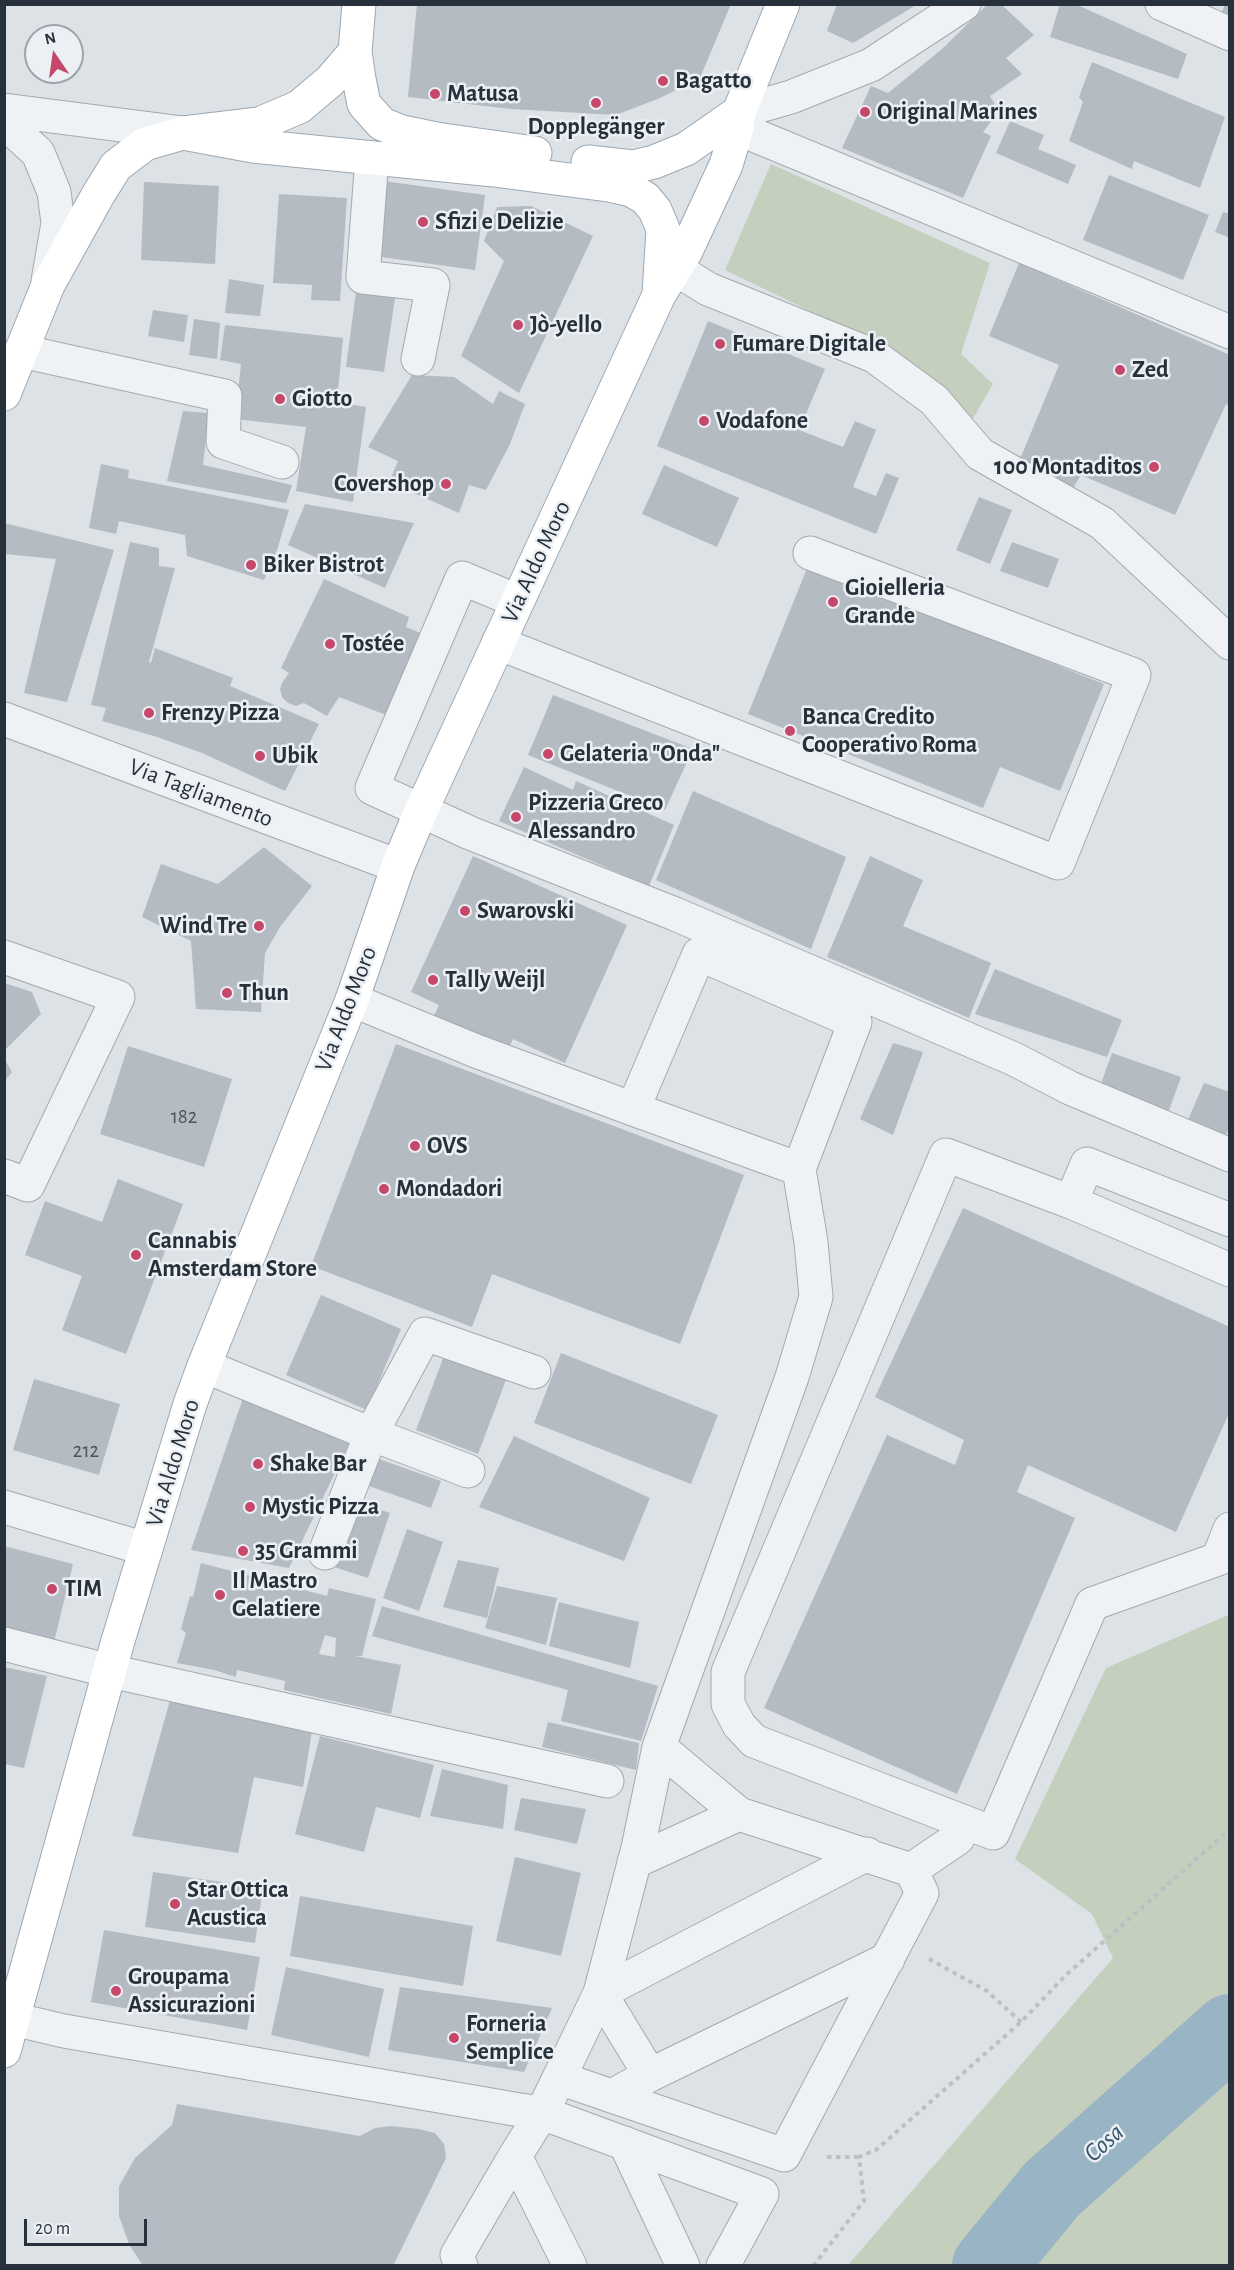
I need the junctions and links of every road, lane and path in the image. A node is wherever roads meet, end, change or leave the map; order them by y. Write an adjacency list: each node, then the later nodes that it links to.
1 (359, 4): 7 (main road)
2 (783, 4): 9 (main road, Via Aldo Moro)
3 (964, 4): 9 (street)
4 (1162, 4): 5 (street)
5 (1200, 12): 6 (street)
6 (1230, 34)
7 (355, 52): 9 (main road); 11 (main road)
8 (4, 110): 11 (street)
9 (738, 120): 13 (main road, Via Aldo Moro); 15 (street)
10 (4, 122): 14 (street)
11 (183, 133): 12 (main road); 14 (main road)
12 (372, 158): 13 (main road); 17 (street)
13 (668, 282): 21 (main road, Via Aldo Moro); 23 (street)
14 (48, 285): 16 (main road)
15 (1230, 332)
16 (21, 351): 18 (main road); 19 (street)
17 (418, 359)
18 (4, 394)
19 (282, 462)
20 (810, 553): 22 (street)
21 (517, 601): 22 (main road, Via Aldo Moro); 25 (street)
22 (498, 643): 25 (main road, Via Aldo Moro)
23 (1230, 643)
24 (4, 719): 26 (street, Via Tagliamento)
25 (420, 811): 26 (main road, Via Aldo Moro); 30 (street)
26 (398, 866): 28 (main road, Via Aldo Moro)
27 (4, 957): 32 (street)
28 (352, 1000): 29 (street); 36 (main road, Via Aldo Moro)
29 (633, 1109): 31 (street); 31 (street)
30 (1230, 1155)
31 (799, 1169): 46 (street)
32 (4, 1176)
33 (1071, 1202): 34 (street); 35 (street); 49 (street)
34 (1230, 1220)
35 (1230, 1270)
36 (204, 1366): 38 (street); 42 (main road, Via Aldo Moro)
37 (534, 1372): 38 (street)
38 (371, 1434): 39 (street); 43 (street)
39 (468, 1472)
40 (4, 1507): 42 (street)
41 (1230, 1528): 49 (street)
42 (146, 1549): 45 (main road, Via Aldo Moro)
43 (325, 1553)
44 (4, 1644): 45 (street)
45 (110, 1671): 47 (street); 56 (main road, Via Aldo Moro)
46 (659, 1747): 48 (street); 52 (street)
47 (607, 1781)
48 (739, 1814): 51 (street); 52 (street)
49 (964, 1823): 53 (street)
50 (1230, 1829): 57 (path)
51 (867, 1854): 53 (street); 55 (street)
52 (634, 1862): 55 (street)
53 (911, 1870): 54 (street)
54 (892, 1950): 57 (path); 59 (street); 64 (street)
55 (600, 1993): 59 (street); 60 (street)
56 (13, 2019): 58 (main road, Via Aldo Moro); 62 (street)
57 (1021, 2022): 71 (path)
58 (4, 2051)
59 (650, 2075): 61 (street)
60 (559, 2078): 61 (street); 62 (street)
61 (612, 2096): 64 (street)
62 (542, 2113): 63 (street); 65 (street)
63 (625, 2143): 66 (street); 69 (street)
64 (784, 2155): 66 (street)
65 (515, 2156): 67 (street); 68 (street)
66 (762, 2194): 70 (street)
67 (461, 2265)
68 (570, 2265)
69 (683, 2265)
70 (723, 2265)
71 (813, 2265)

